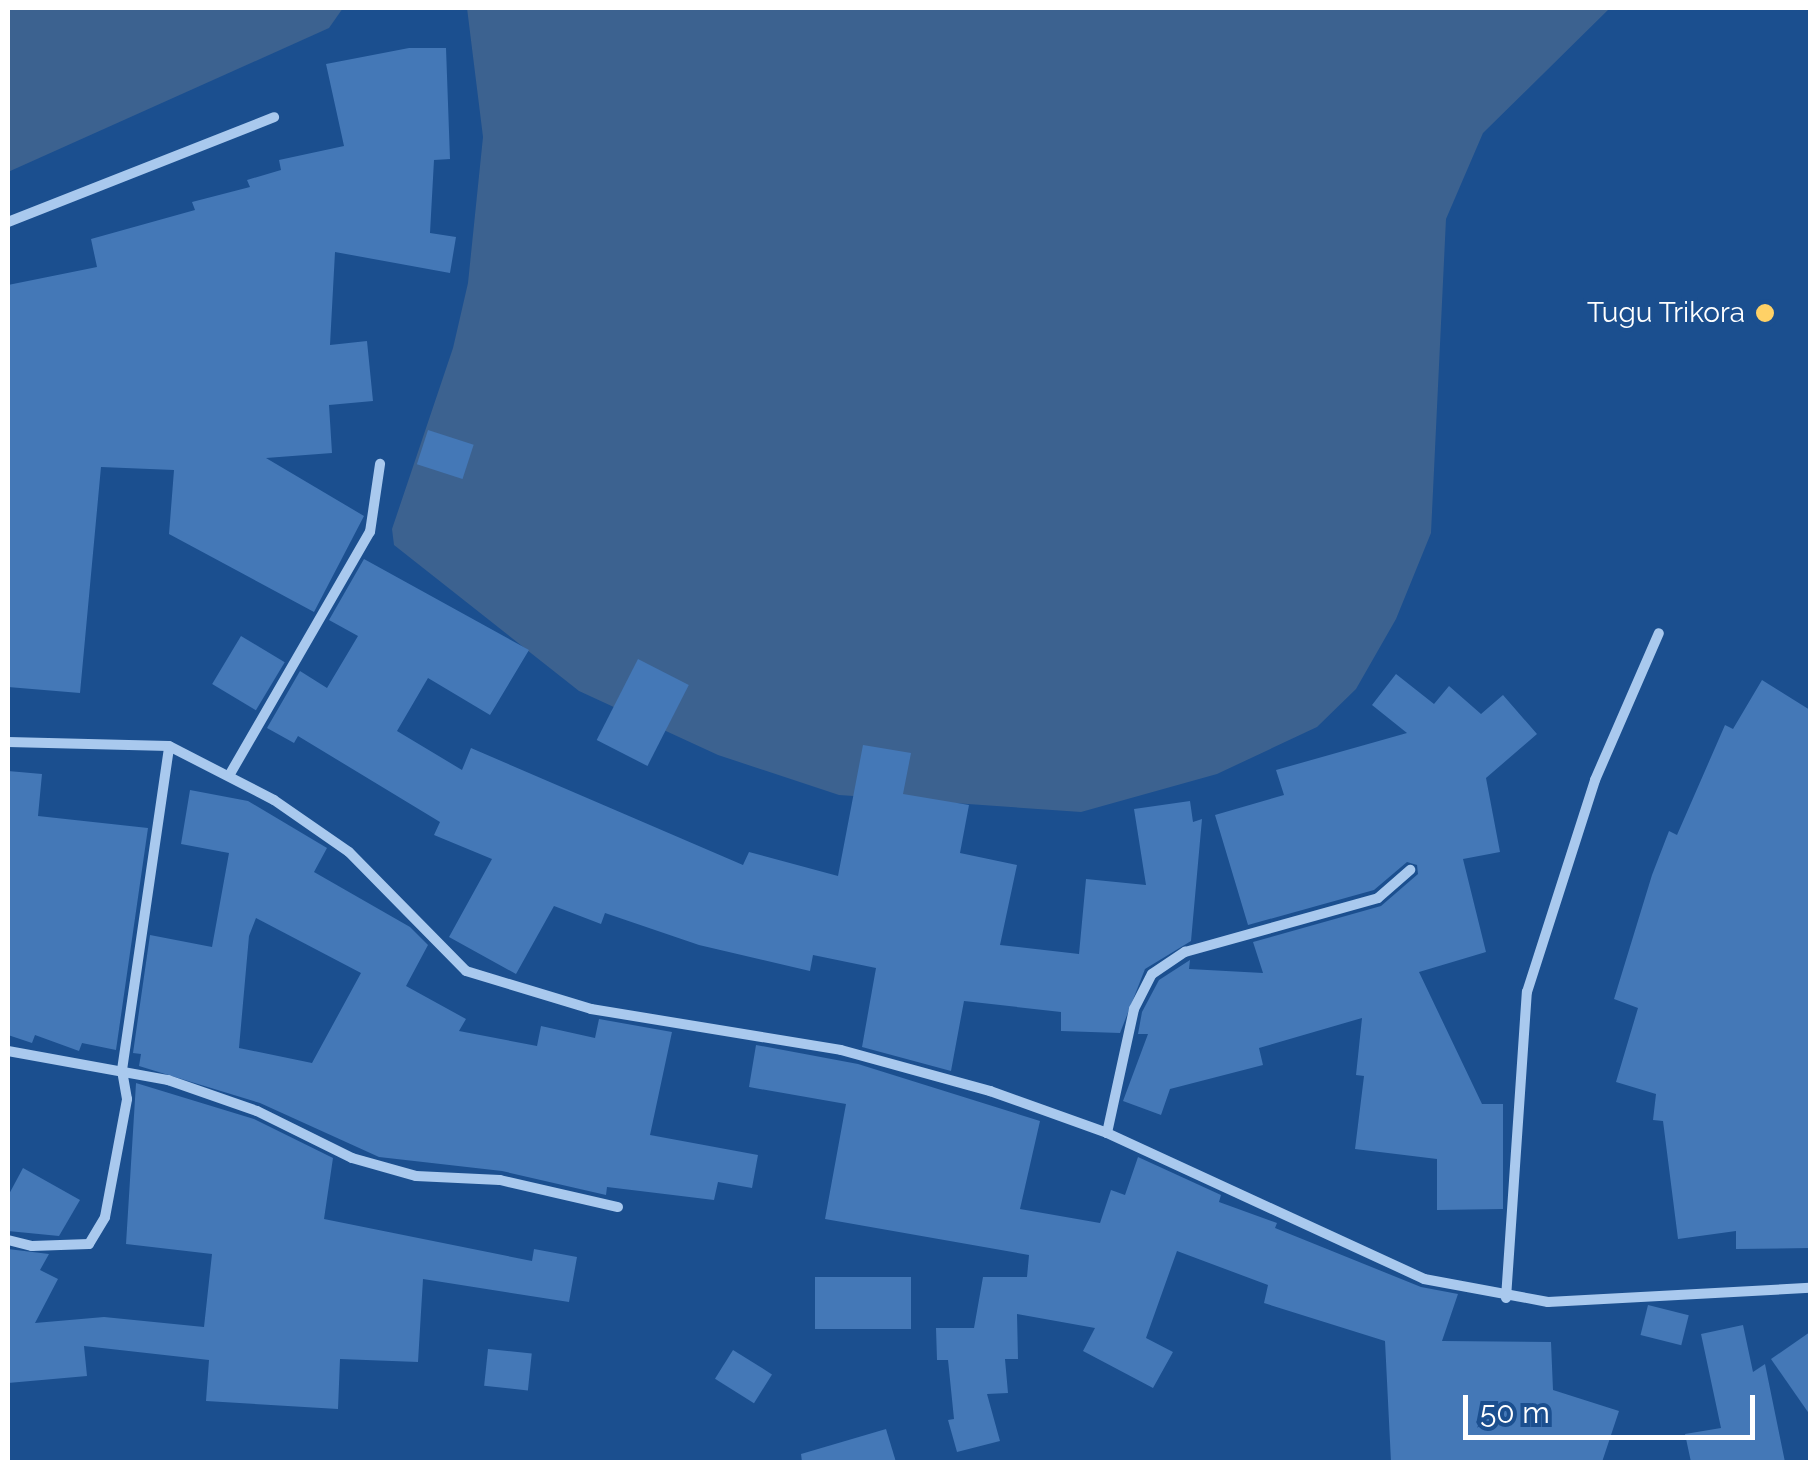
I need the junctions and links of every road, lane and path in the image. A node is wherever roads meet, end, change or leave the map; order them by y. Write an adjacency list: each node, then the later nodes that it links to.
1 (274, 116): 2 (street)
2 (8, 222)
3 (380, 464): 7 (street)
4 (1659, 633): 15 (street)
5 (8, 742): 6 (street)
6 (170, 746): 7 (street); 10 (street)
7 (230, 774): 11 (street)
8 (1410, 870): 11 (street)
9 (8, 1051): 10 (street)
10 (122, 1070): 12 (street); 13 (street)
11 (1107, 1134): 15 (street)
12 (618, 1207)
13 (8, 1240)
14 (1810, 1288): 15 (street)
15 (1506, 1298)

